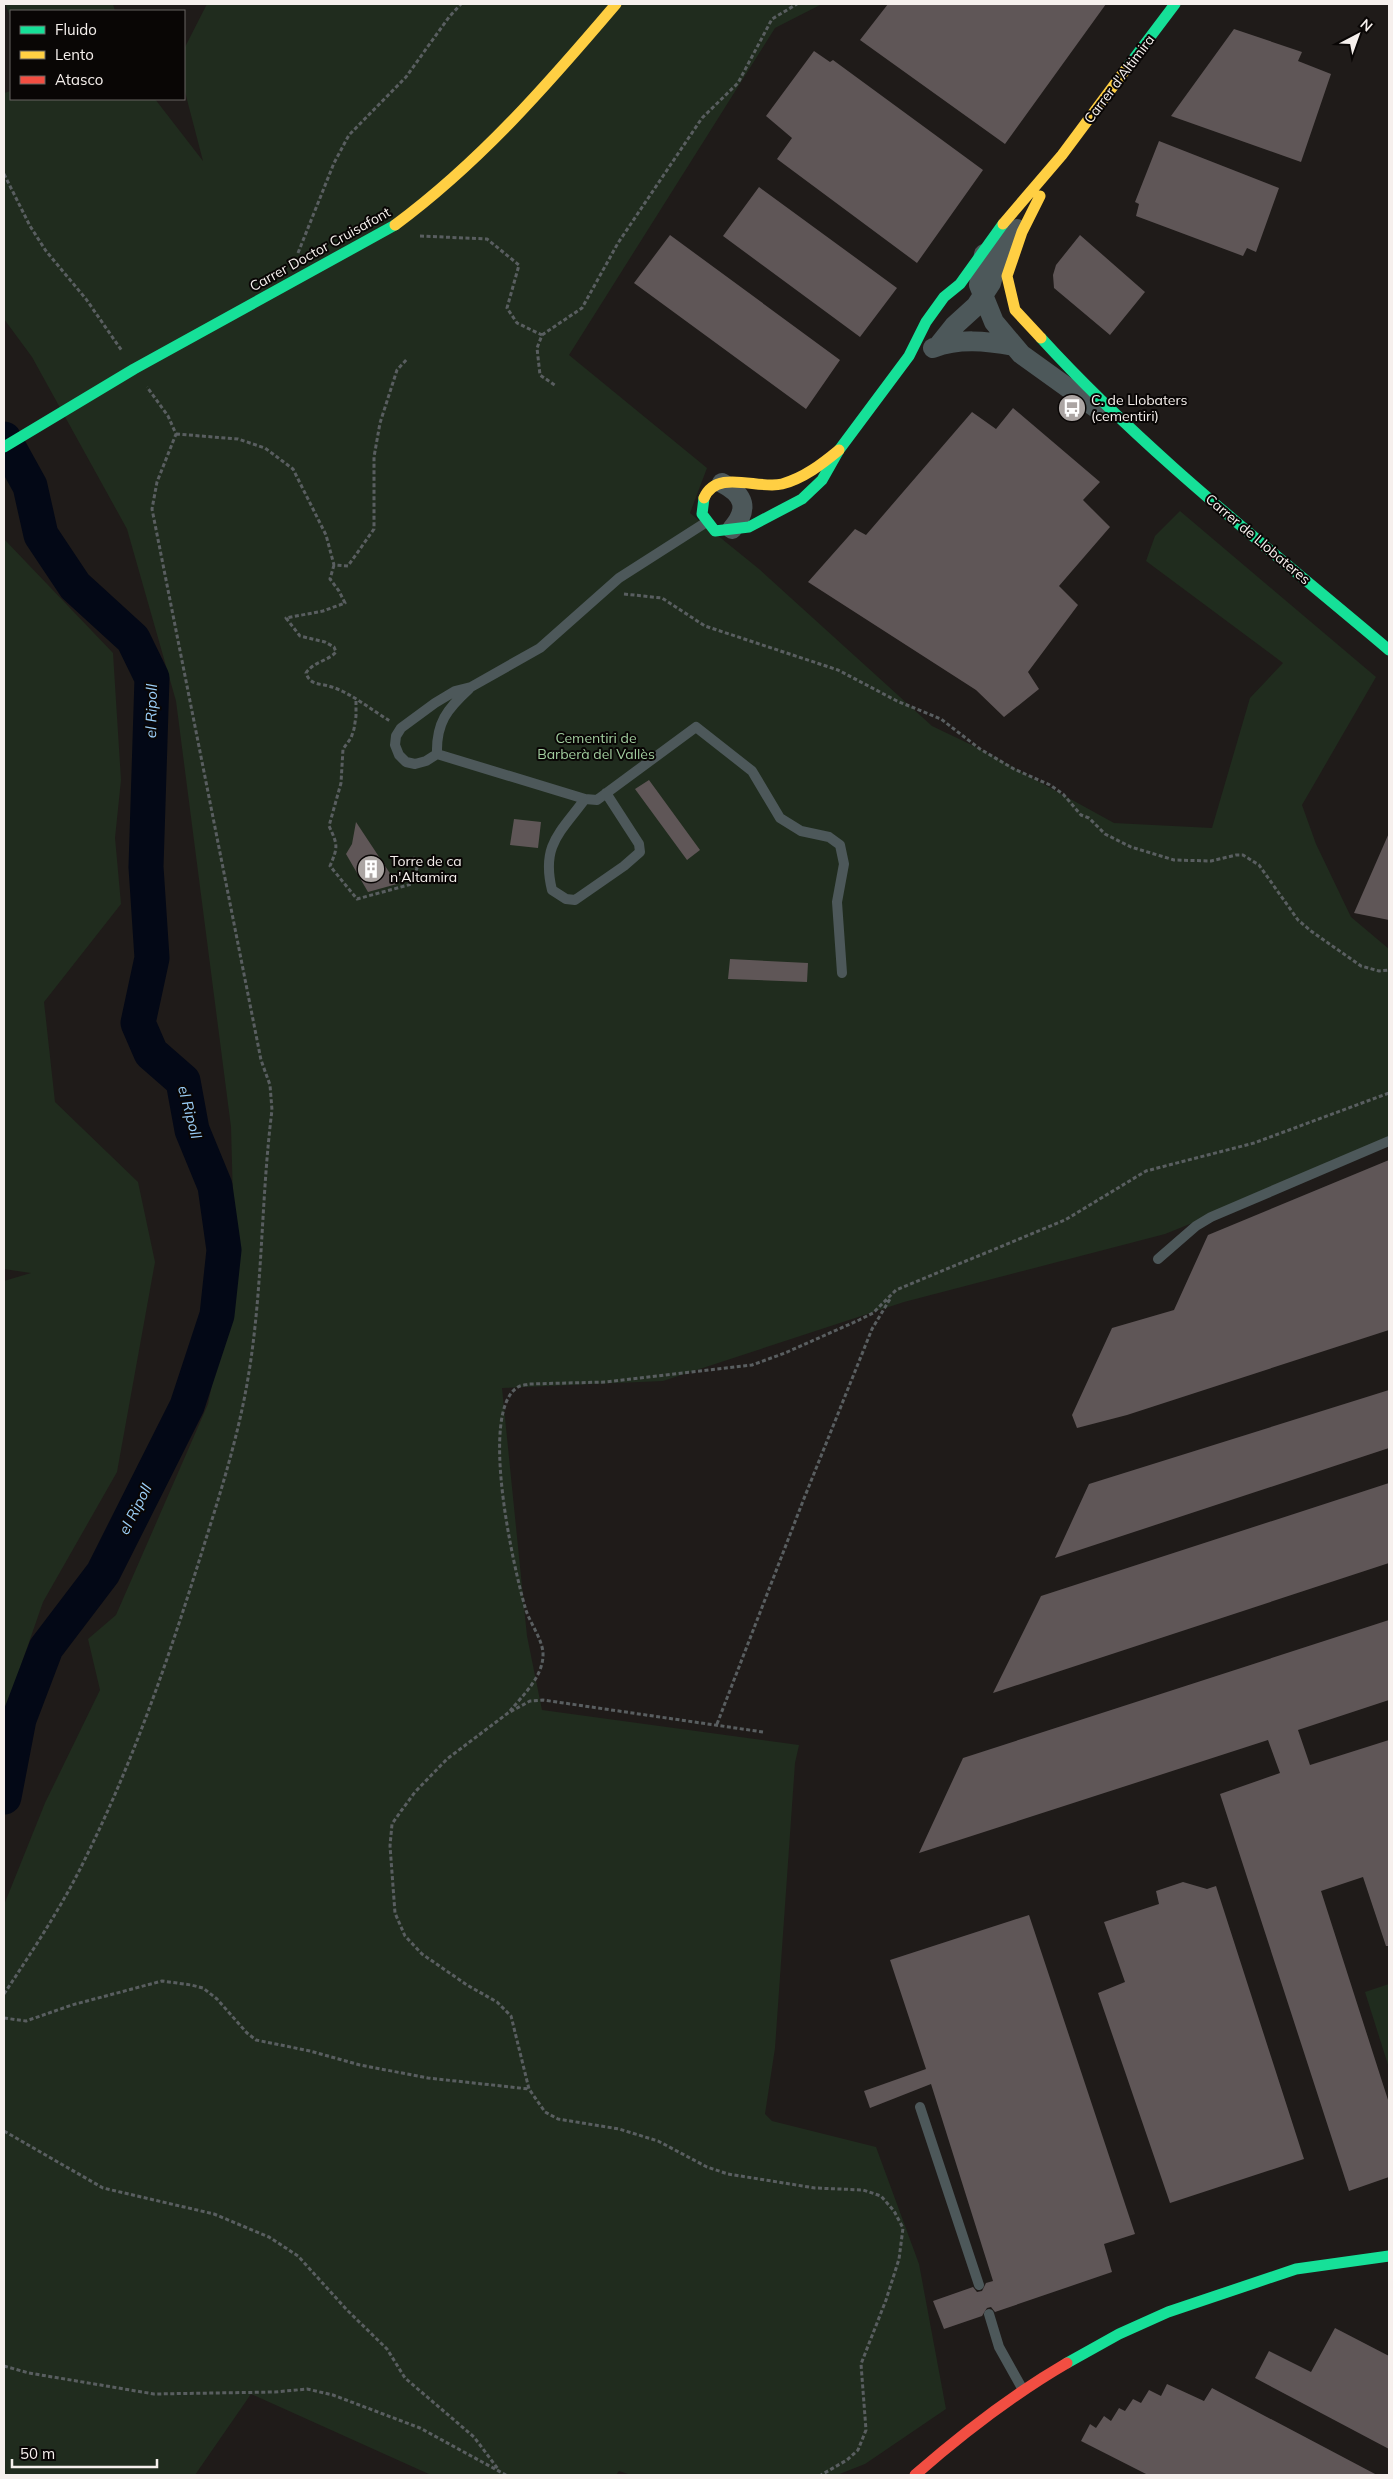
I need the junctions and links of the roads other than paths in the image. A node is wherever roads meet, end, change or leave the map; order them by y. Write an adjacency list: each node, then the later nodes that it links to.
1 (616, 4): 13 (street, Carrer Doctor Cruisafont)
2 (1175, 4): 3 (street, Carrer d'Altimira)
3 (1062, 155): 4 (street, Carrer d'Altimira); 5 (street, Carrer d'Altimira)
4 (1031, 214): 6 (street, Carrer d'Altimira); 7 (street, Carrer d'Altimira)
5 (984, 253): 6 (street, Carrer d'Altimira)
6 (977, 288): 7 (street); 8 (street, Carrer d'Altimira); 10 (street, Carrer d'Altimira)
7 (1004, 314): 9 (street, Carrer de Llobateres); 11 (street, Carrer de Llobateres)
8 (938, 346): 9 (street); 10 (street)
9 (1014, 346): 12 (street, Carrer de Llobateres)
10 (910, 356): 14 (street, Carrer d'Altimira)
11 (1079, 379): 12 (street, Carrer de Llobateres)
12 (1128, 426): 18 (street, Carrer de Llobateres)
13 (4, 446)
14 (838, 450): 15 (street, Carrer d'Altimira); 17 (street, Carrer d'Altimira)
15 (722, 483): 16 (street); 17 (street)
16 (706, 522): 17 (street, Carrer d'Altimira); 19 (lane)
17 (732, 530)
18 (1389, 650)
19 (471, 687): 20 (lane); 20 (lane)
20 (437, 754): 22 (lane)
21 (606, 793): 22 (lane); 22 (lane); 23 (lane)
22 (585, 799)
23 (842, 973)
24 (1389, 1140): 25 (lane)
25 (1158, 1258)
26 (920, 2107): 28 (lane)
27 (1389, 2256): 30 (street)
28 (979, 2285)
29 (989, 2314): 30 (lane)
30 (1023, 2390): 31 (street)
31 (915, 2475)

